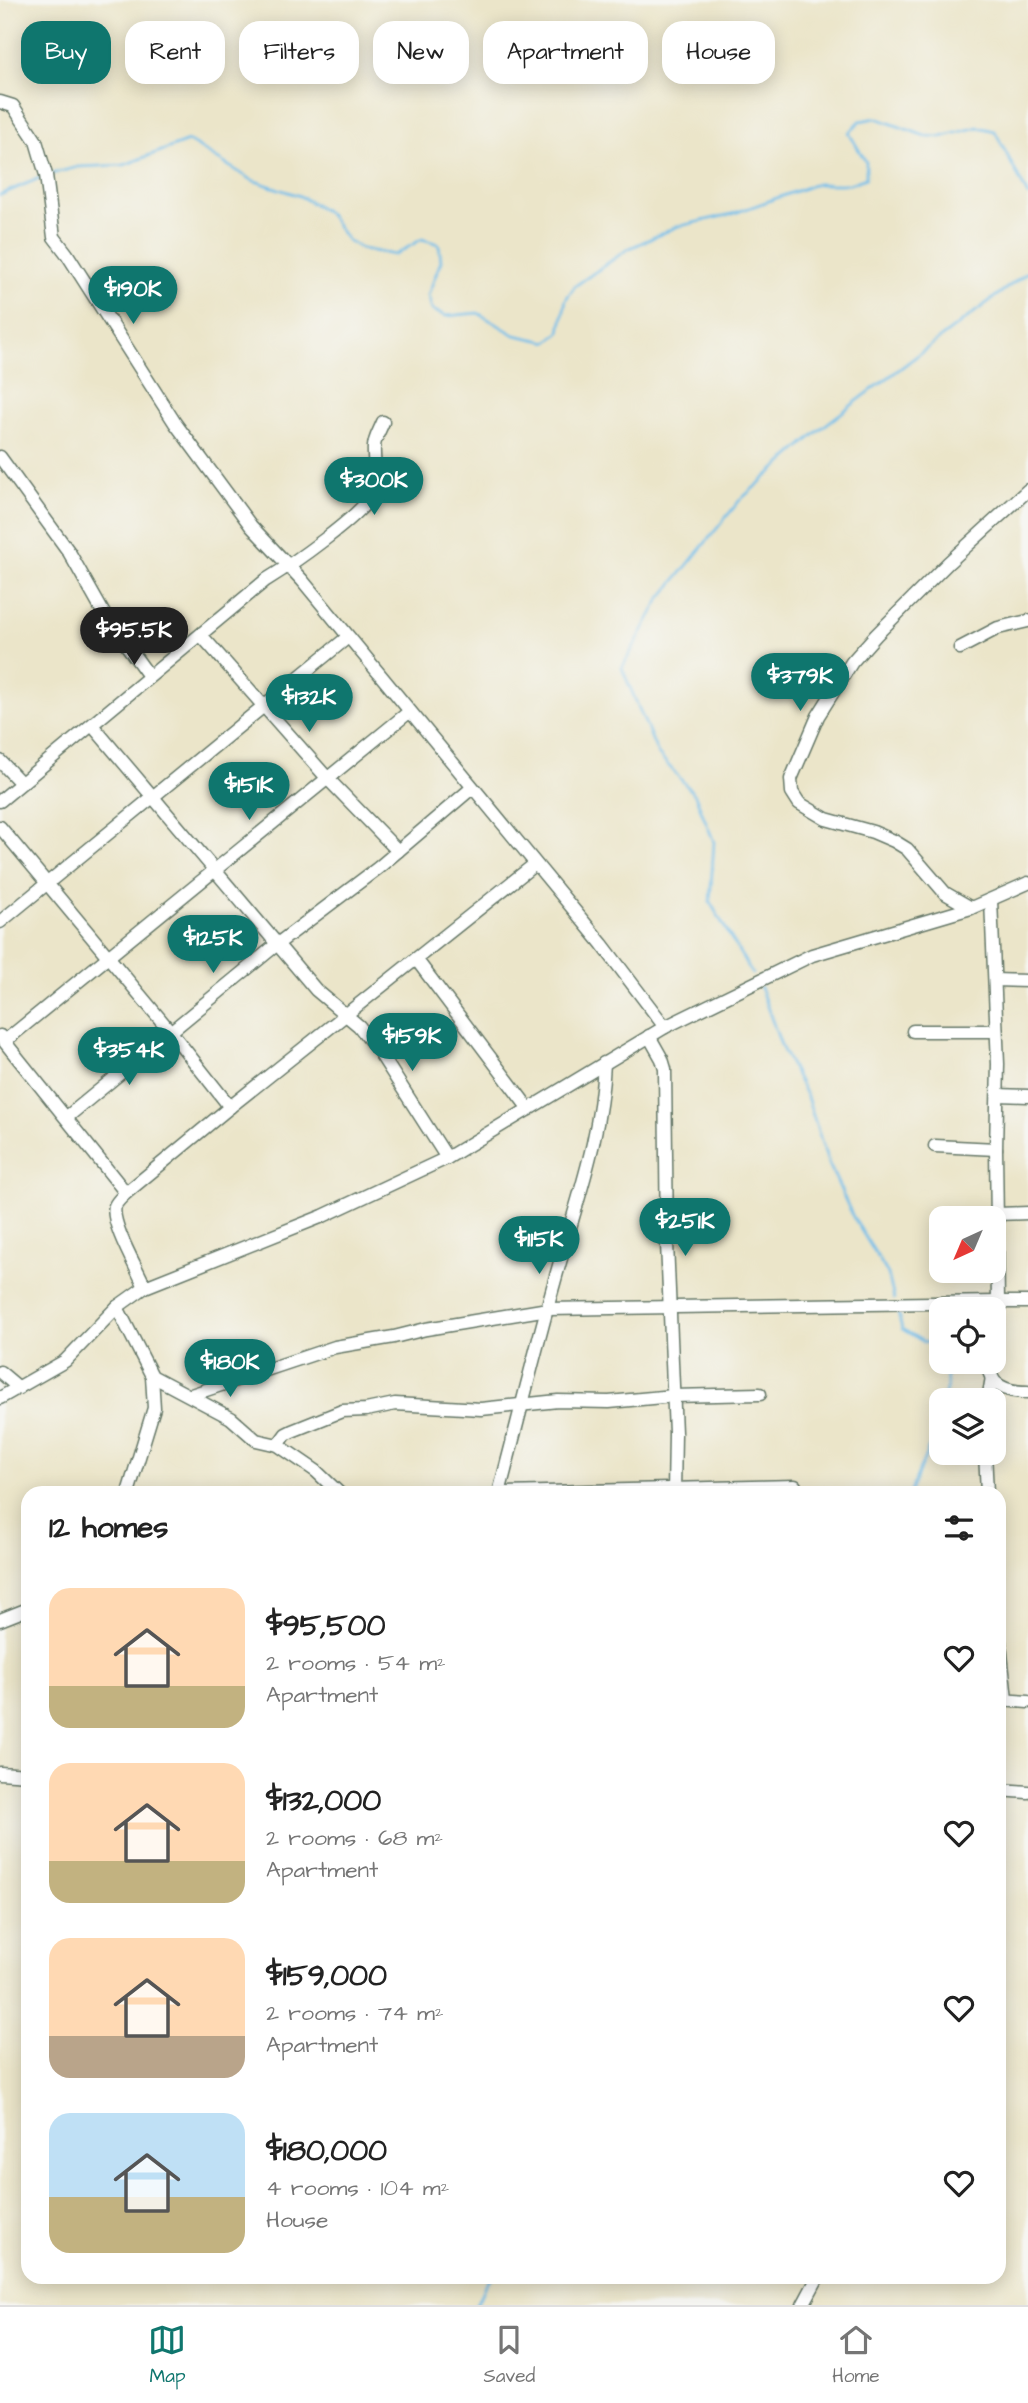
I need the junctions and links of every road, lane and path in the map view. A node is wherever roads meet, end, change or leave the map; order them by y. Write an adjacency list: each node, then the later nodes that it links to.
1 (0, 102): 5 (street)
2 (383, 422): 5 (street)
3 (0, 457): 10 (street)
4 (1028, 490): 27 (street)
5 (290, 565): 7 (street); 8 (street)
6 (1028, 621): 9 (street)
7 (201, 635): 10 (street); 11 (street)
8 (348, 637): 11 (street); 12 (street)
9 (961, 648)
10 (149, 676): 13 (street)
11 (262, 707): 15 (street); 18 (street)
12 (410, 712): 15 (street); 17 (street)
13 (92, 725): 16 (street); 18 (street)
14 (0, 761): 16 (street)
15 (328, 779): 21 (street); 23 (street)
16 (21, 783): 19 (street)
17 (472, 788): 21 (street); 22 (street)
18 (153, 797): 23 (street); 24 (street)
19 (0, 801)
20 (0, 827): 24 (street)
21 (398, 851): 29 (street)
22 (535, 864): 31 (street); 35 (street)
23 (216, 870): 29 (street); 30 (street)
24 (48, 883): 28 (street); 30 (street)
25 (1028, 883): 26 (street)
26 (991, 900): 27 (street); 32 (street)
27 (971, 908): 35 (street)
28 (0, 922)
29 (276, 945): 34 (street); 36 (street)
30 (108, 955): 36 (street); 40 (street)
31 (416, 959): 34 (street); 45 (street)
32 (995, 980): 33 (street); 38 (street)
33 (1028, 981)
34 (345, 1015): 44 (street); 49 (street)
35 (665, 1027): 39 (street)
36 (170, 1031): 44 (street); 46 (street)
37 (913, 1031): 38 (street)
38 (996, 1031): 42 (street)
39 (649, 1036): 41 (street); 59 (street)
40 (2, 1038): 46 (street)
41 (604, 1063): 45 (street); 60 (street)
42 (998, 1095): 43 (street); 48 (street)
43 (1028, 1096)
44 (230, 1107): 50 (street)
45 (528, 1109): 49 (street)
46 (66, 1118): 50 (street)
47 (935, 1146): 48 (street)
48 (996, 1149): 51 (street)
49 (447, 1158): 54 (street)
50 (126, 1193): 54 (street)
51 (997, 1206)
52 (1028, 1213): 53 (street)
53 (1006, 1214)
54 (145, 1287): 58 (street)
55 (1028, 1302): 56 (street)
56 (1006, 1303)
57 (929, 1305): 59 (street)
58 (117, 1307): 63 (street); 65 (street)
59 (671, 1307): 60 (street); 70 (street)
60 (548, 1309): 69 (street); 72 (street)
61 (0, 1372): 65 (street)
62 (991, 1374): 64 (street)
63 (152, 1376): 69 (street); 75 (street)
64 (992, 1377): 66 (street); 67 (street)
65 (19, 1388): 71 (street)
66 (990, 1388)
67 (1028, 1392)
68 (760, 1394): 70 (street)
69 (191, 1395): 73 (street)
70 (673, 1396): 72 (street); 78 (street)
71 (0, 1398)
72 (522, 1404): 73 (street); 77 (street)
73 (278, 1445): 76 (street)
74 (986, 1465): 79 (street)
75 (130, 1486)
76 (332, 1486)
77 (501, 1486)
78 (674, 1486)
79 (987, 1486)
80 (21, 1612): 81 (street)
81 (0, 1620)
82 (1006, 1700): 83 (street)
83 (1028, 1702)
84 (0, 1773): 85 (street)
85 (21, 1774)
86 (1006, 1790): 87 (street)
87 (1028, 1792)
88 (814, 2284): 89 (street)
89 (803, 2305)

